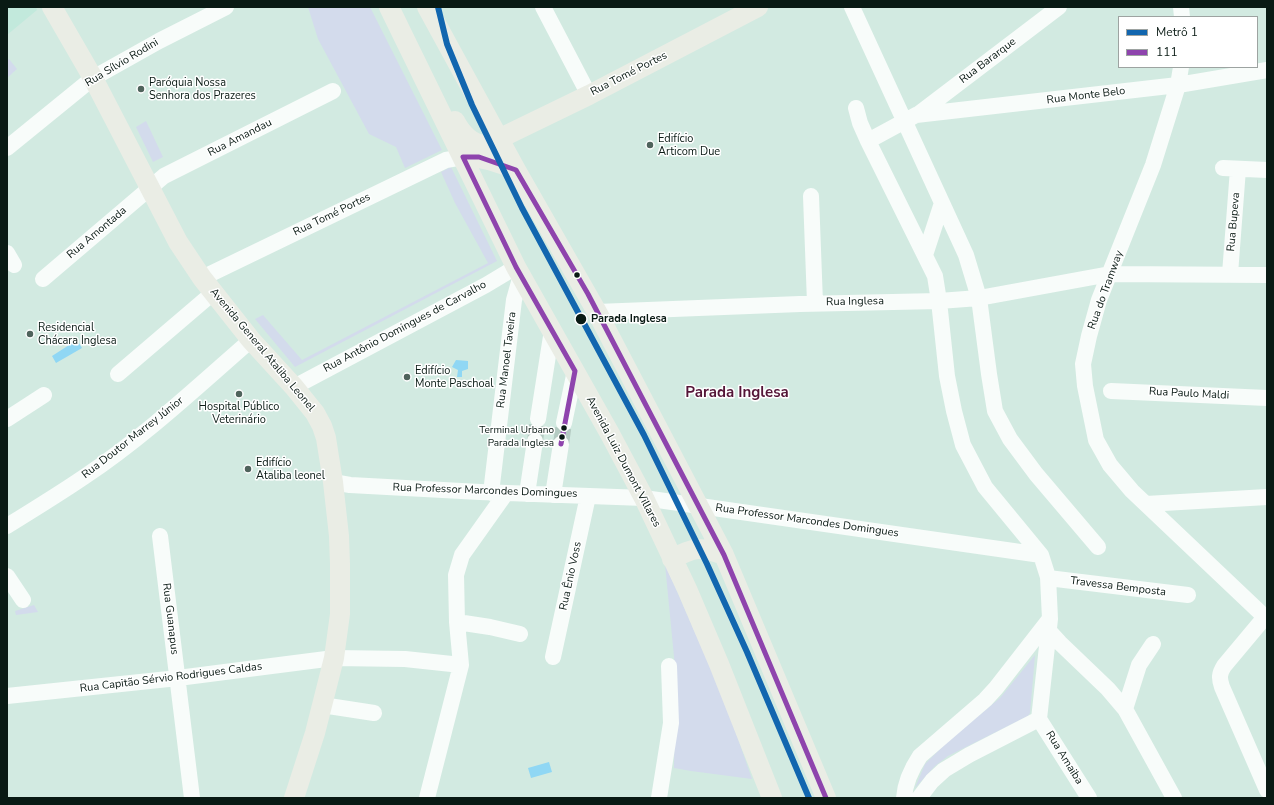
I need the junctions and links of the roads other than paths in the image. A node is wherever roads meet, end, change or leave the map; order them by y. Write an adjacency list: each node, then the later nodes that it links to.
1 (52, 7): 11 (main road, Avenida General Ataliba Leonel)
2 (226, 7): 11 (street, Rua Sílvio Rodini)
3 (389, 7): 13 (main road, Avenida Luiz Dumont Villares)
4 (427, 7): 18 (main road)
5 (543, 7): 15 (street)
6 (758, 7): 15 (main road, Rua Tomé Portes)
7 (852, 7): 17 (street)
8 (1059, 7): 17 (street, Rua Bararque)
9 (1181, 68): 12 (street, Rua do Tramway)
10 (1267, 70): 12 (street, Rua Monte Belo)
11 (92, 78): 20 (street, Rua Sílvio Rodini); 24 (main road, Avenida General Ataliba Leonel)
12 (1178, 85): 17 (street, Rua Monte Belo); 29 (street, Rua do Tramway)
13 (430, 88): 18 (main road, Rua Tomé Portes); 21 (main road, Avenida Luiz Dumont Villares)
14 (333, 91): 24 (street, Rua Amandau)
15 (589, 95): 18 (main road, Rua Tomé Portes)
16 (856, 108): 19 (street)
17 (911, 118): 19 (street); 26 (street)
18 (500, 139): 22 (main road)
19 (868, 141): 27 (street)
20 (7, 148)
21 (463, 157): 22 (main road); 28 (main road, Avenida Luiz Dumont Villares); 33 (street, Rua Tomé Portes)
22 (516, 170): 37 (main road)
23 (1267, 170): 30 (street, Rua Bupeva)
24 (150, 187): 32 (street, Rua Amontada); 33 (main road, Avenida General Ataliba Leonel)
25 (811, 196): 36 (street)
26 (942, 203): 27 (street); 34 (street)
27 (925, 255): 35 (street)
28 (518, 271): 38 (main road, Avenida Luiz Dumont Villares); 42 (street, Rua Antônio Domingues de Carvalho); 52 (street, Rua Manoel Taveira)
29 (1110, 274): 30 (street, Rua Inglesa); 34 (street, Rua Inglesa); 58 (street, Rua do Tramway)
30 (1230, 274): 31 (street, Rua Inglesa)
31 (1267, 275)
32 (44, 278)
33 (208, 285): 39 (main road, Avenida General Ataliba Leonel); 41 (street, Rua Tomé Portes)
34 (979, 298): 35 (street, Rua Inglesa); 62 (street)
35 (939, 301): 36 (street, Rua Inglesa); 64 (street)
36 (815, 303): 37 (street, Rua Inglesa)
37 (598, 312): 59 (main road)
38 (552, 330): 40 (main road, Avenida Luiz Dumont Villares); 47 (street)
39 (251, 340): 42 (main road, Avenida General Ataliba Leonel); 60 (street, Rua Doutor Marrey Júnior)
40 (575, 371): 48 (street); 57 (main road, Avenida Luiz Dumont Villares)
41 (118, 374)
42 (294, 387): 51 (main road, Avenida General Ataliba Leonel)
43 (1111, 391): 45 (street, Rua Paulo Maldi)
44 (44, 395): 46 (street)
45 (1267, 398)
46 (7, 419)
47 (538, 419)
48 (564, 423)
49 (535, 441): 53 (street)
50 (561, 444): 54 (street)
51 (334, 482): 52 (street, Rua Professor Marcondes Domingues); 76 (main road, Avenida General Ataliba Leonel)
52 (499, 493): 53 (street, Rua Professor Marcondes Domingues); 71 (street)
53 (527, 494): 54 (street, Rua Professor Marcondes Domingues)
54 (553, 495): 55 (street, Rua Professor Marcondes Domingues)
55 (588, 496): 57 (street, Rua Professor Marcondes Domingues); 75 (street, Rua Ênio Voss)
56 (1267, 497): 58 (street)
57 (644, 498): 59 (street, Rua Professor Marcondes Domingues); 65 (main road, Avenida Luiz Dumont Villares)
58 (1146, 504): 70 (street, Rua do Tramway)
59 (697, 505): 63 (main road); 64 (street, Rua Professor Marcondes Domingues)
60 (7, 526)
61 (160, 536): 79 (street, Rua Guanapus)
62 (1098, 547)
63 (724, 555): 65 (main road); 91 (main road)
64 (1041, 555): 67 (street)
65 (672, 559): 90 (main road, Avenida Luiz Dumont Villares)
66 (7, 576): 69 (street)
67 (1048, 578): 68 (street, Travessa Bemposta); 72 (street)
68 (1188, 595)
69 (23, 600)
70 (1266, 618): 85 (street)
71 (457, 622): 73 (street); 77 (street)
72 (1049, 624): 82 (street); 84 (street); 92 (street)
73 (520, 634)
74 (1153, 644): 82 (street)
75 (553, 657)
76 (334, 658): 77 (street, Rua Capitão Sérvio Rodrigues Caldas); 79 (street, Rua Capitão Sérvio Rodrigues Caldas); 81 (main road, Avenida General Ataliba Leonel)
77 (461, 665): 88 (street)
78 (669, 666): 89 (street)
79 (178, 678): 80 (street, Rua Capitão Sérvio Rodrigues Caldas); 86 (street, Rua Guanapus)
80 (7, 696)
81 (322, 705): 83 (street); 87 (main road, Avenida General Ataliba Leonel)
82 (1125, 709): 95 (street)
83 (374, 713)
84 (1039, 719): 93 (street); 94 (street, Rua Amaiba)
85 (1267, 790)
86 (192, 798)
87 (294, 798)
88 (427, 798)
89 (659, 798)
90 (772, 798)
91 (826, 798)
92 (904, 798)
93 (919, 798)
94 (1089, 798)
95 (1174, 798)

